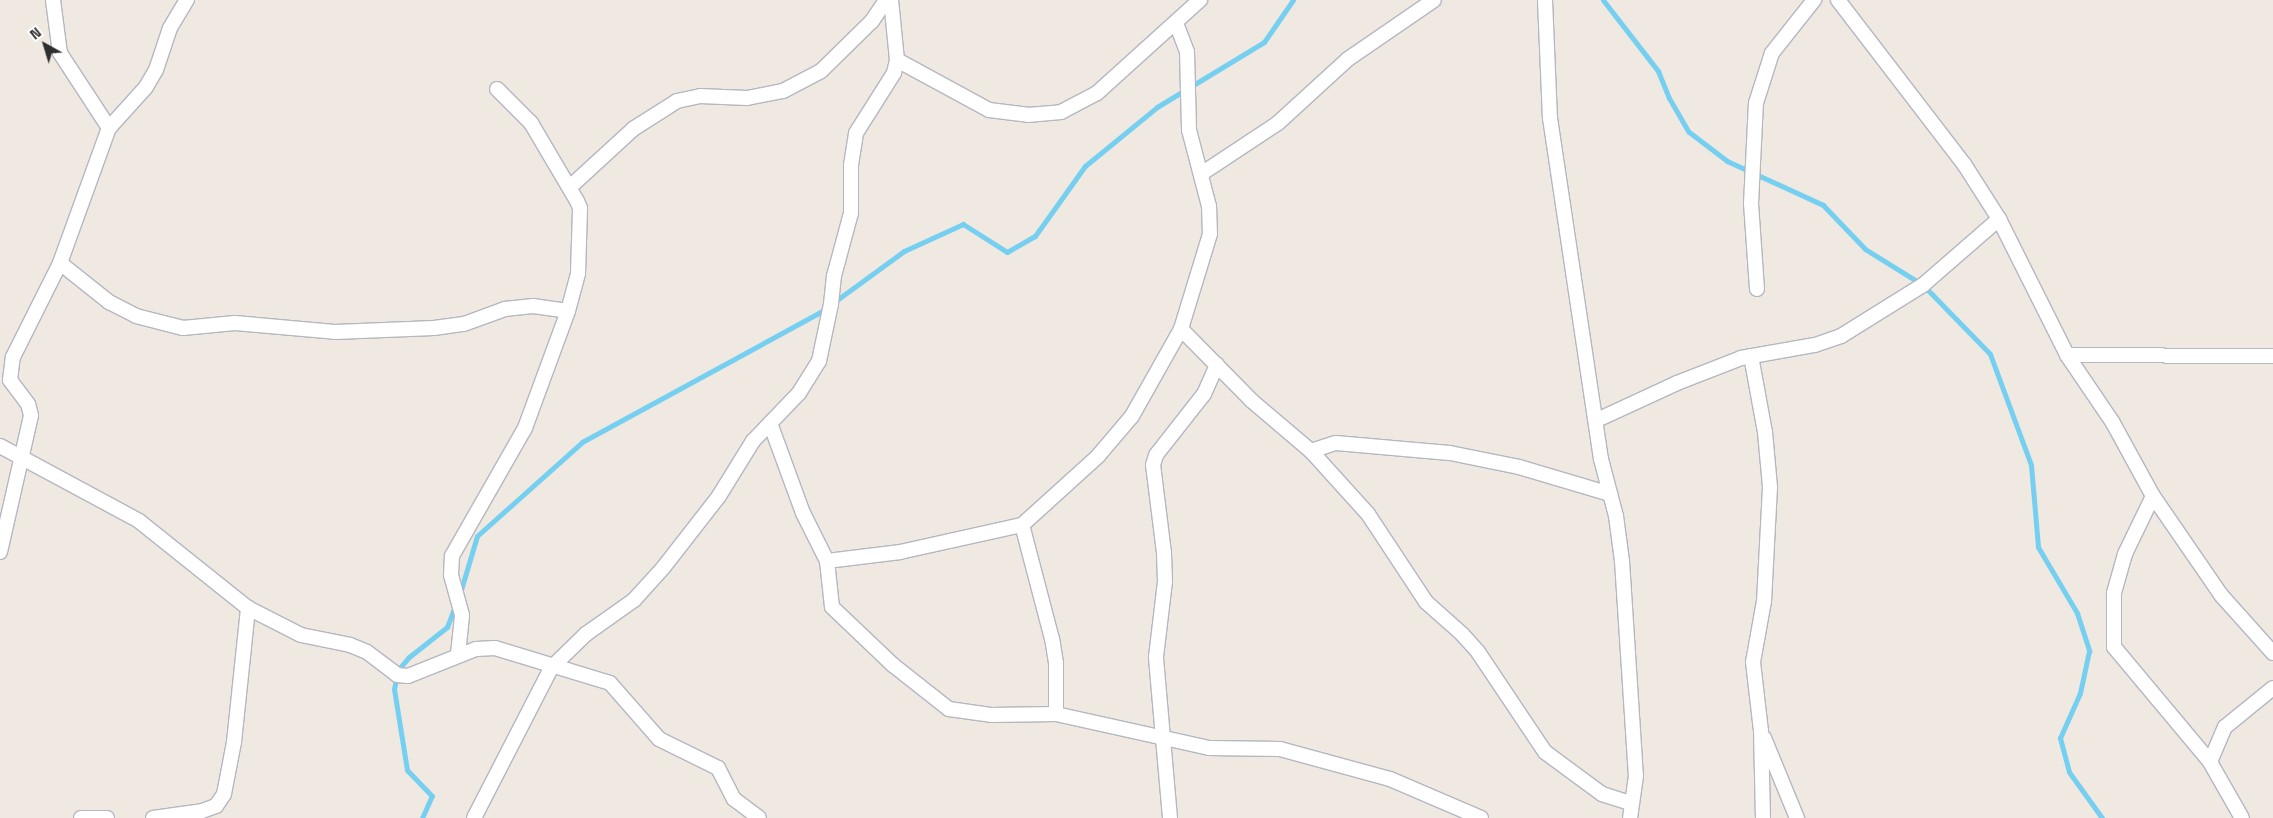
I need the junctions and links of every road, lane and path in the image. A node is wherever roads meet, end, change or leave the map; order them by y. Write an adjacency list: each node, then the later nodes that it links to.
1 (53, 0): 13 (street)
2 (187, 0): 13 (street)
3 (886, 0): 15 (street)
4 (891, 0): 11 (street)
5 (1200, 0): 10 (street)
6 (1434, 0): 14 (street)
7 (1545, 0): 25 (street)
8 (1814, 0): 18 (street)
9 (1838, 0): 16 (street)
10 (1176, 23): 11 (street); 14 (street)
11 (897, 60): 26 (street)
12 (497, 89): 15 (street)
13 (108, 128): 17 (street)
14 (1201, 174): 20 (street)
15 (570, 187): 19 (street)
16 (1999, 219): 21 (street); 22 (street)
17 (60, 263): 19 (street); 29 (street)
18 (1757, 288)
19 (568, 311): 37 (street)
20 (1181, 329): 24 (street); 32 (street)
21 (2067, 355): 23 (street); 31 (street)
22 (1751, 356): 25 (street); 41 (street)
23 (2273, 356)
24 (1217, 365): 28 (street); 42 (street)
25 (1597, 420): 30 (street)
26 (770, 423): 34 (street); 38 (street)
27 (0, 446): 29 (street)
28 (1311, 451): 30 (street); 44 (street)
29 (22, 456): 33 (street); 35 (street)
30 (1610, 494): 44 (street)
31 (2153, 496): 36 (street); 43 (street)
32 (1022, 525): 34 (street); 40 (street)
33 (0, 552)
34 (827, 561): 40 (street)
35 (248, 608): 37 (street); 47 (street)
36 (2273, 653)
37 (458, 654): 38 (street)
38 (551, 668): 48 (street); 49 (street)
39 (2273, 688): 43 (street)
40 (1056, 714): 42 (street)
41 (1761, 731): 53 (street); 54 (street)
42 (1163, 740): 50 (street); 51 (street)
43 (2210, 762): 55 (street)
44 (1630, 804): 52 (street)
45 (81, 818): 46 (street)
46 (107, 818)
47 (153, 818)
48 (474, 818)
49 (758, 818)
50 (1170, 818)
51 (1481, 818)
52 (1630, 818)
53 (1763, 818)
54 (1797, 818)
55 (2242, 818)

